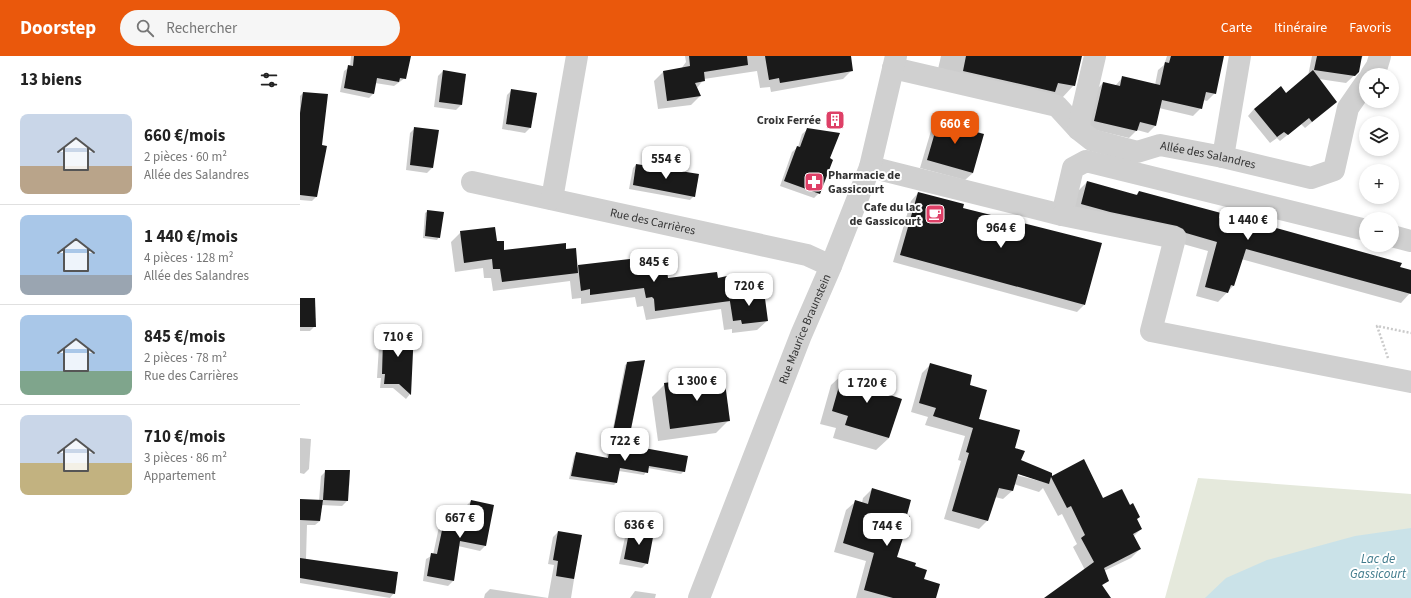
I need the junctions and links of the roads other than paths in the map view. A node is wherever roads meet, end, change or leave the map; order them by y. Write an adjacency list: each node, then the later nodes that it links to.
1 (577, 56): 12 (street)
2 (1095, 56): 8 (street)
3 (1240, 56): 9 (street)
4 (1380, 56): 6 (street)
5 (894, 62): 8 (street, Allée des Salandres); 10 (street, Rue Maurice Braunstein)
6 (1376, 68)
7 (1359, 92): 9 (street, Allée des Salandres)
8 (1078, 129): 9 (street, Allée des Salandres)
9 (1222, 157)
10 (870, 167): 13 (street); 17 (street, Rue Maurice Braunstein)
11 (472, 182): 12 (street, Rue des Carrières)
12 (552, 199): 17 (street, Rue des Carrières)
13 (1062, 214): 14 (street); 18 (street)
14 (1359, 228)
15 (1399, 238): 16 (street)
16 (1411, 241)
17 (831, 266): 19 (street, Rue Maurice Braunstein)
18 (1411, 382)
19 (699, 598)

